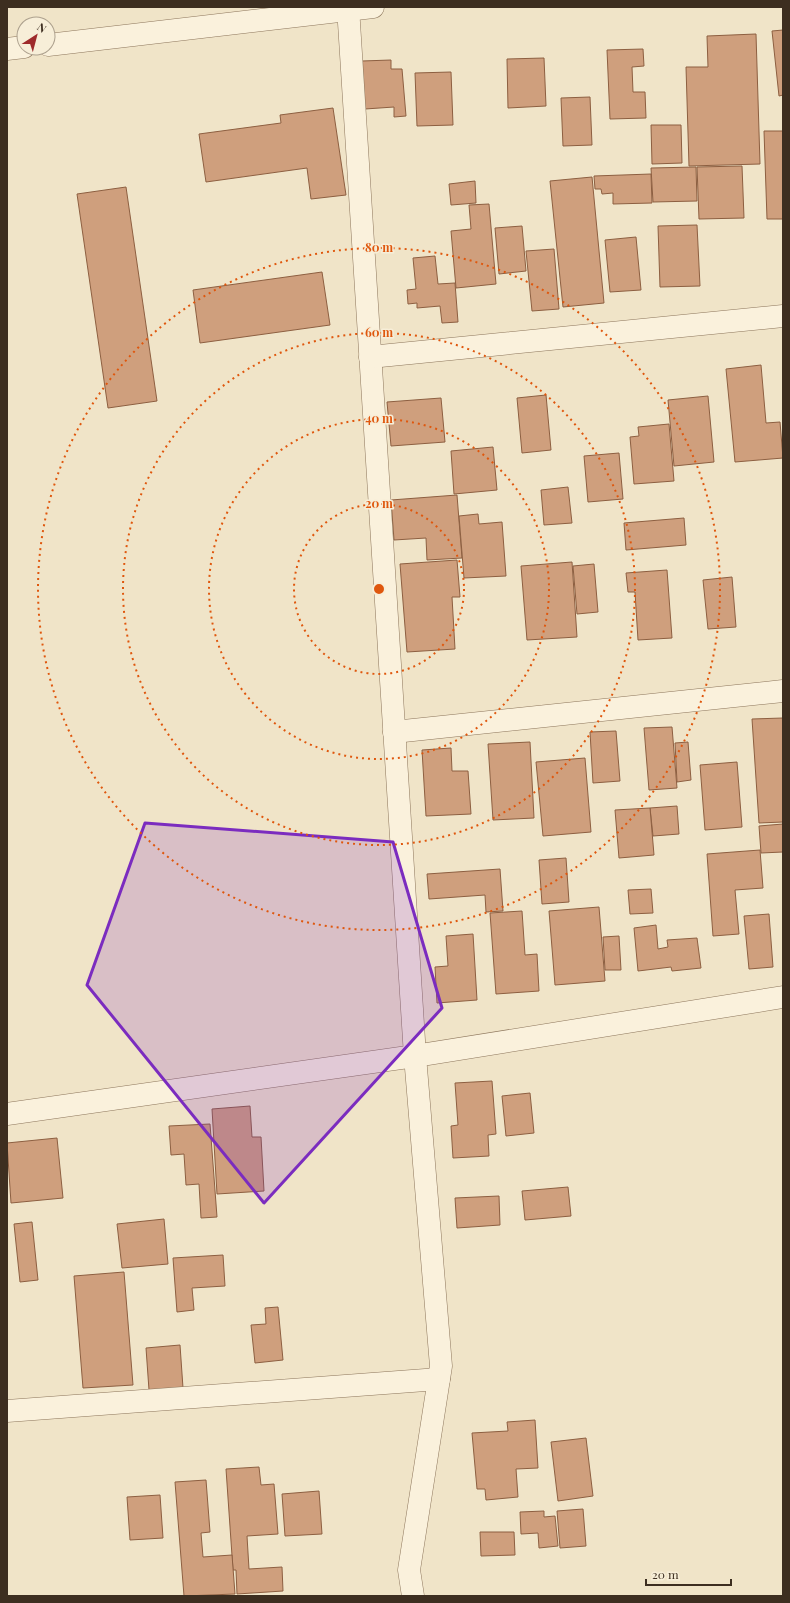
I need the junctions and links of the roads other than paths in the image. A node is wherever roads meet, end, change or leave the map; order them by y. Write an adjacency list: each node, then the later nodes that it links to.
1 (373, 7): 2 (street)
2 (348, 8): 3 (street); 5 (street)
3 (56, 44)
4 (783, 316): 5 (street)
5 (370, 357): 7 (street)
6 (783, 690): 7 (street)
7 (394, 732): 9 (street)
8 (783, 997): 9 (street)
9 (415, 1056): 10 (street); 11 (street)
10 (7, 1114)
11 (439, 1379): 12 (street); 13 (street)
12 (7, 1411)
13 (413, 1596)

